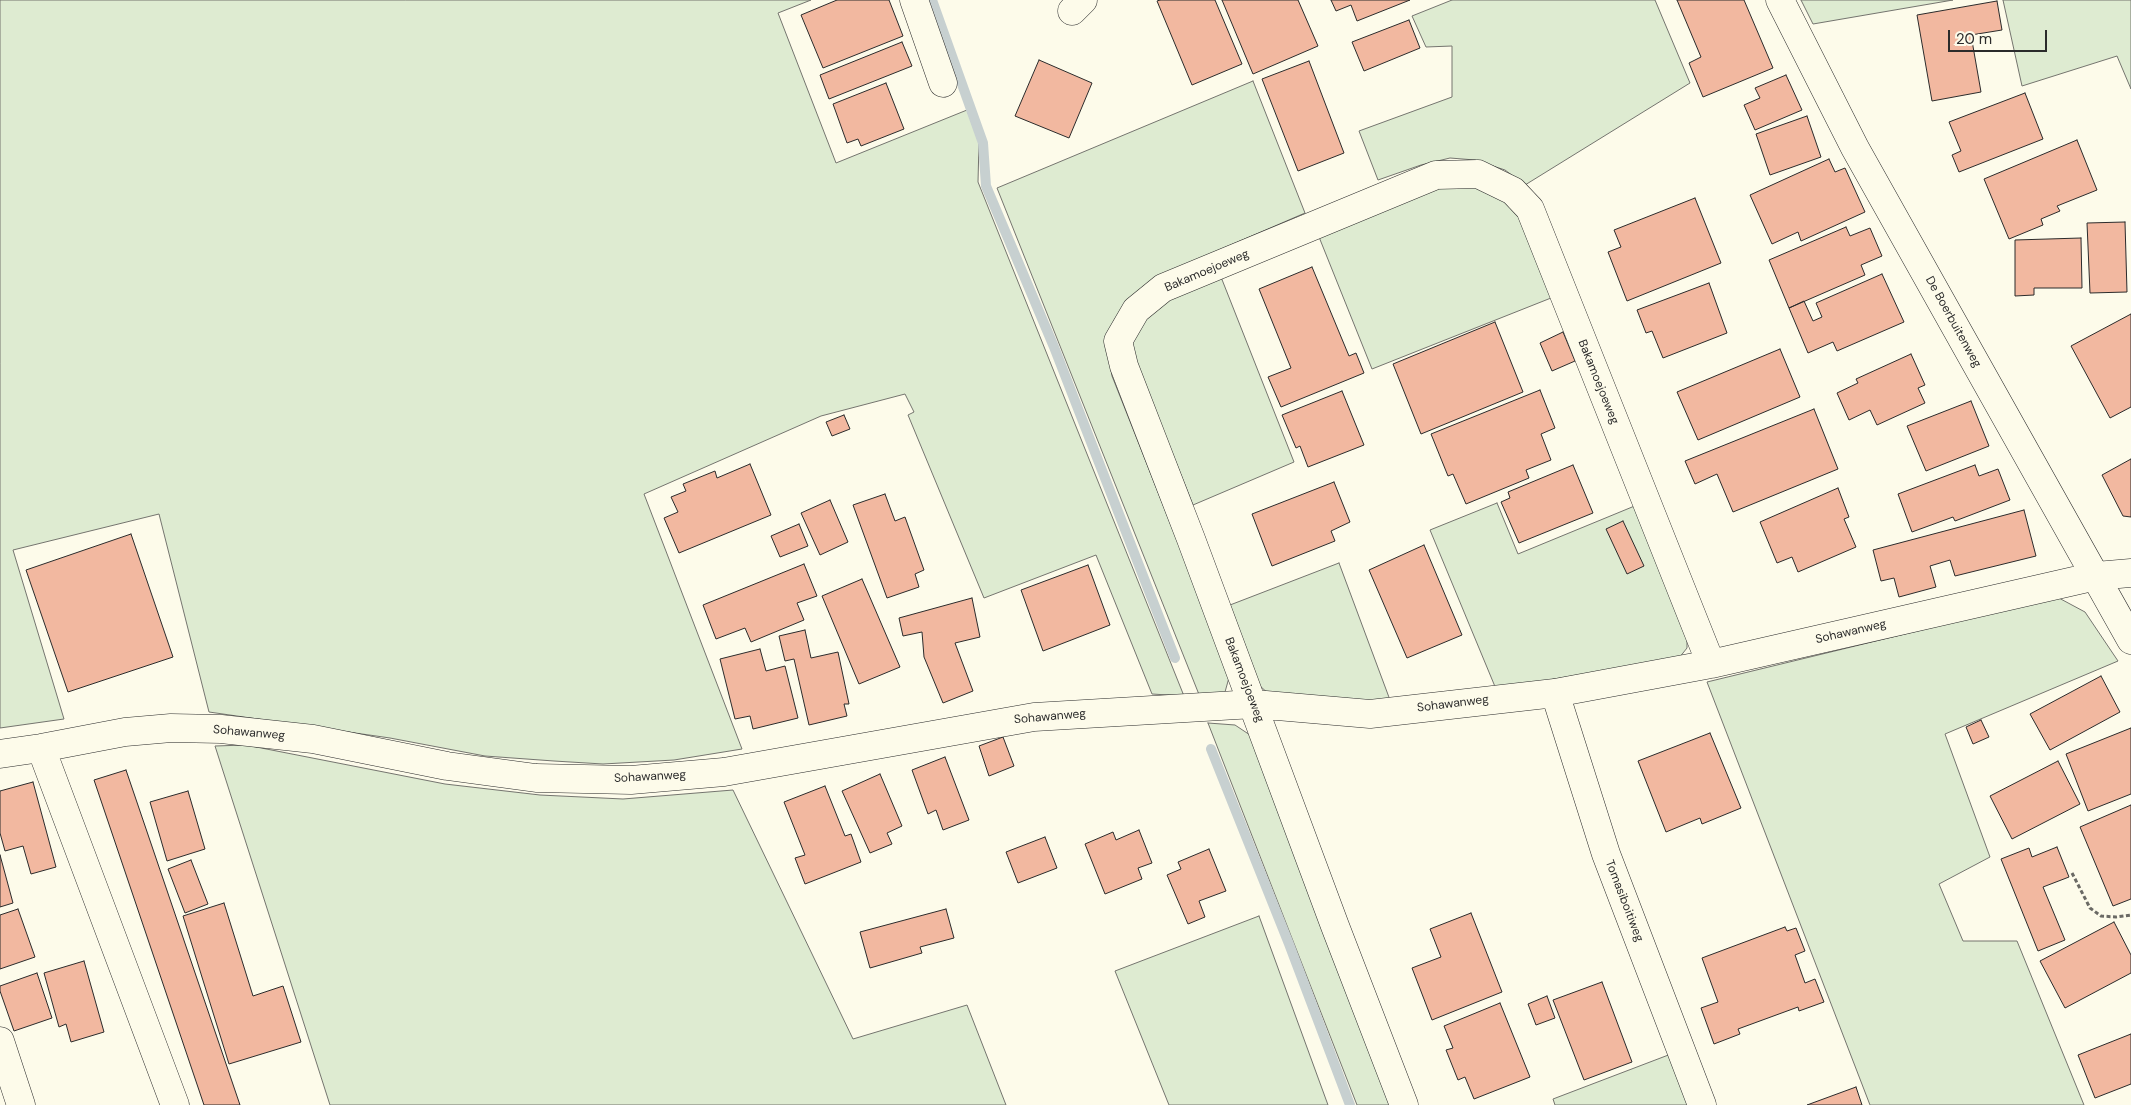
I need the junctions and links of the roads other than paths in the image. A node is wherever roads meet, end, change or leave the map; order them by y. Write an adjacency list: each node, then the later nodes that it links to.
1 (914, 0): 3 (street)
2 (1780, 0): 5 (street, De Boerbuitenweg)
3 (943, 83)
4 (2131, 573): 5 (street, Sohawanweg)
5 (2096, 576): 6 (street, De Boerbuitenweg); 7 (street, Sohawanweg)
6 (2131, 640)
7 (1711, 664): 8 (street, Sohawanweg); 9 (street, Bakamoejoeweg)
8 (1555, 693): 9 (street, Sohawanweg); 16 (street, Tomasiboitiweg)
9 (1254, 704): 10 (street, Sohawanweg); 15 (street, Bakamoejoeweg)
10 (40, 748): 11 (street, Sohawanweg); 14 (street)
11 (0, 754)
12 (0, 1040): 13 (street)
13 (21, 1105)
14 (175, 1105)
15 (1404, 1105)
16 (1702, 1105)

